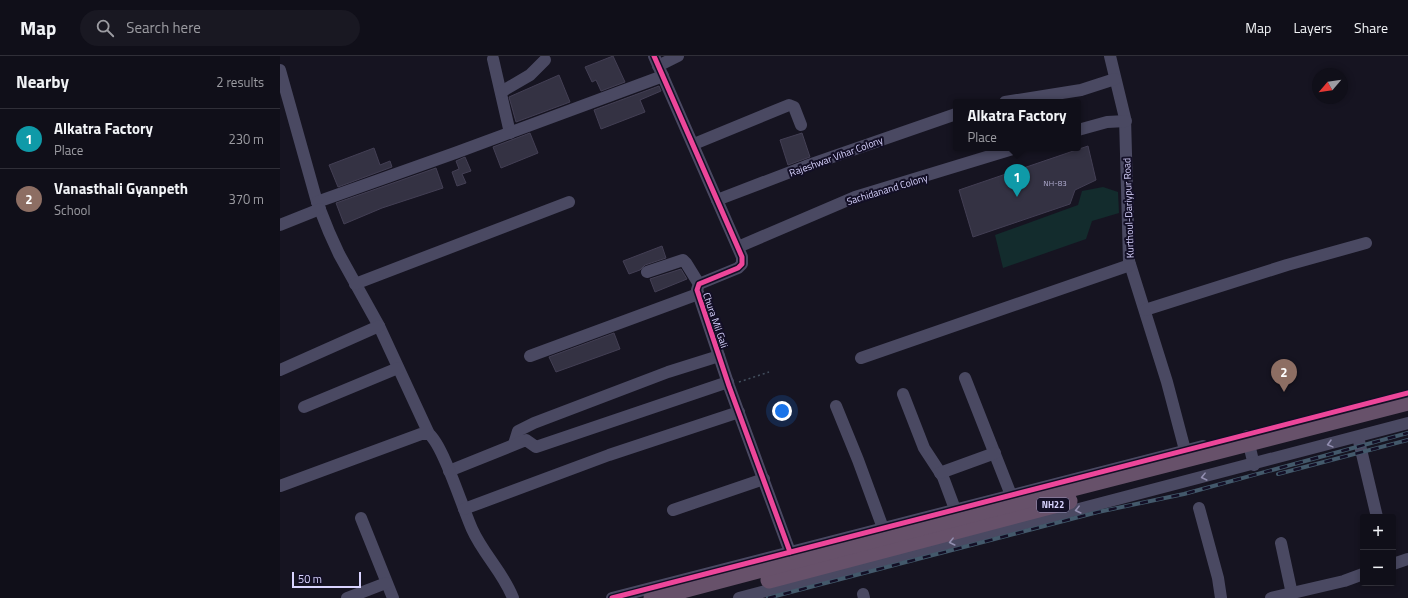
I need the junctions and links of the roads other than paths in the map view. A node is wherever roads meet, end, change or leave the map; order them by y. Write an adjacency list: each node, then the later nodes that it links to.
1 (678, 56): 5 (street)
2 (1110, 56): 7 (street, Kurthoul-Dariypur Road)
3 (493, 59): 8 (street)
4 (545, 60): 8 (street)
5 (659, 66): 14 (street); 15 (street, Chura Mil Gali)
6 (280, 70): 19 (street)
7 (1116, 79): 9 (street); 11 (street, Kurthoul-Dariypur Road)
8 (501, 92): 14 (street)
9 (1024, 99)
10 (953, 115): 17 (street, Rajeshwar Vihar Colony)
11 (1126, 121): 13 (street); 23 (street, Kurthoul-Dariypur Road)
12 (801, 125): 15 (street)
13 (1081, 129)
14 (510, 133): 19 (street)
15 (694, 144): 17 (street, Chura Mil Gali)
16 (1006, 151): 22 (street, Sachidanand Colony)
17 (717, 200): 22 (street, Chura Mil Gali)
18 (569, 202): 25 (street)
19 (318, 206): 20 (street); 25 (street)
20 (280, 225)
21 (1366, 243): 27 (street)
22 (738, 247): 26 (street, Chura Mil Gali)
23 (1130, 265): 27 (street, Kurthoul-Dariypur Road); 31 (street)
24 (647, 272): 26 (street)
25 (355, 284): 28 (street)
26 (698, 289): 29 (street); 30 (street, Chura Mil Gali)
27 (1145, 310): 48 (street, Kurthoul-Dariypur Road)
28 (379, 326): 32 (street); 33 (street)
29 (530, 356)
30 (719, 356): 35 (street, Chura Mil Gali); 47 (street)
31 (861, 358)
32 (398, 368): 40 (street); 44 (street)
33 (280, 370)
34 (965, 378): 49 (street)
35 (728, 384): 41 (street, Chura Mil Gali); 47 (street)
36 (1408, 393): 45 (street)
37 (903, 394): 52 (street)
38 (1408, 402): 76 (highway, NH22, bridge)
39 (836, 406): 62 (street)
40 (304, 407)
41 (739, 412): 53 (street, Chura Mil Gali); 57 (street)
42 (1408, 414): 77 (highway, NH22, bridge)
43 (1408, 423): 46 (street)
44 (429, 434): 51 (street); 54 (street)
45 (1246, 435): 48 (street); 50 (street)
46 (1358, 437): 50 (street, one-way to 50); 60 (street)
47 (514, 444): 51 (street)
48 (1185, 450): 55 (street)
49 (995, 453): 52 (street); 55 (street)
50 (1254, 465): 68 (street, one-way to 68)
51 (449, 471): 57 (street)
52 (940, 472): 58 (street)
53 (764, 479): 59 (street); 65 (street, Chura Mil Gali)
54 (280, 486)
55 (1011, 495): 58 (street)
56 (1200, 508): 79 (street)
57 (464, 509): 74 (street)
58 (955, 509): 62 (street)
59 (673, 510)
60 (1376, 514)
61 (361, 518): 70 (street)
62 (883, 528): 64 (street)
63 (1281, 543): 71 (street)
64 (819, 545): 65 (street); 68 (street)
65 (790, 552): 75 (street)
66 (1408, 559): 67 (street)
67 (1396, 563)
68 (825, 575): 78 (street)
69 (1360, 575): 71 (street)
70 (386, 583): 72 (street); 73 (street)
71 (1292, 594): 80 (street)
72 (347, 598)
73 (393, 598)
74 (512, 598)
75 (612, 598)
76 (652, 598)
77 (699, 598)
78 (739, 598)
79 (1221, 598)
80 (1271, 598)

